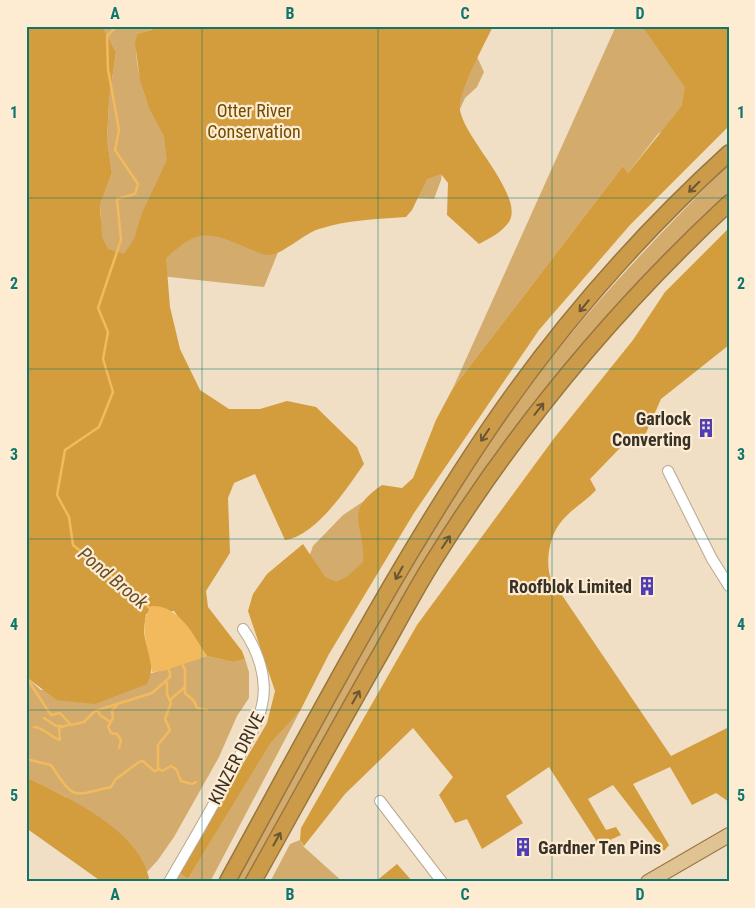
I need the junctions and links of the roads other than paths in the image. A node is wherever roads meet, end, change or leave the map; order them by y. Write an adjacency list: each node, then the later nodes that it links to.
1 (729, 153): 9 (highway, one-way to 9)
2 (729, 202): 10 (highway, one-way to 2)
3 (668, 471): 4 (street)
4 (729, 586)
5 (243, 629): 8 (street, KINZER DRIVE)
6 (380, 801): 11 (street)
7 (729, 835): 12 (main road)
8 (169, 882)
9 (227, 882)
10 (253, 882)
11 (442, 882)
12 (648, 882)

